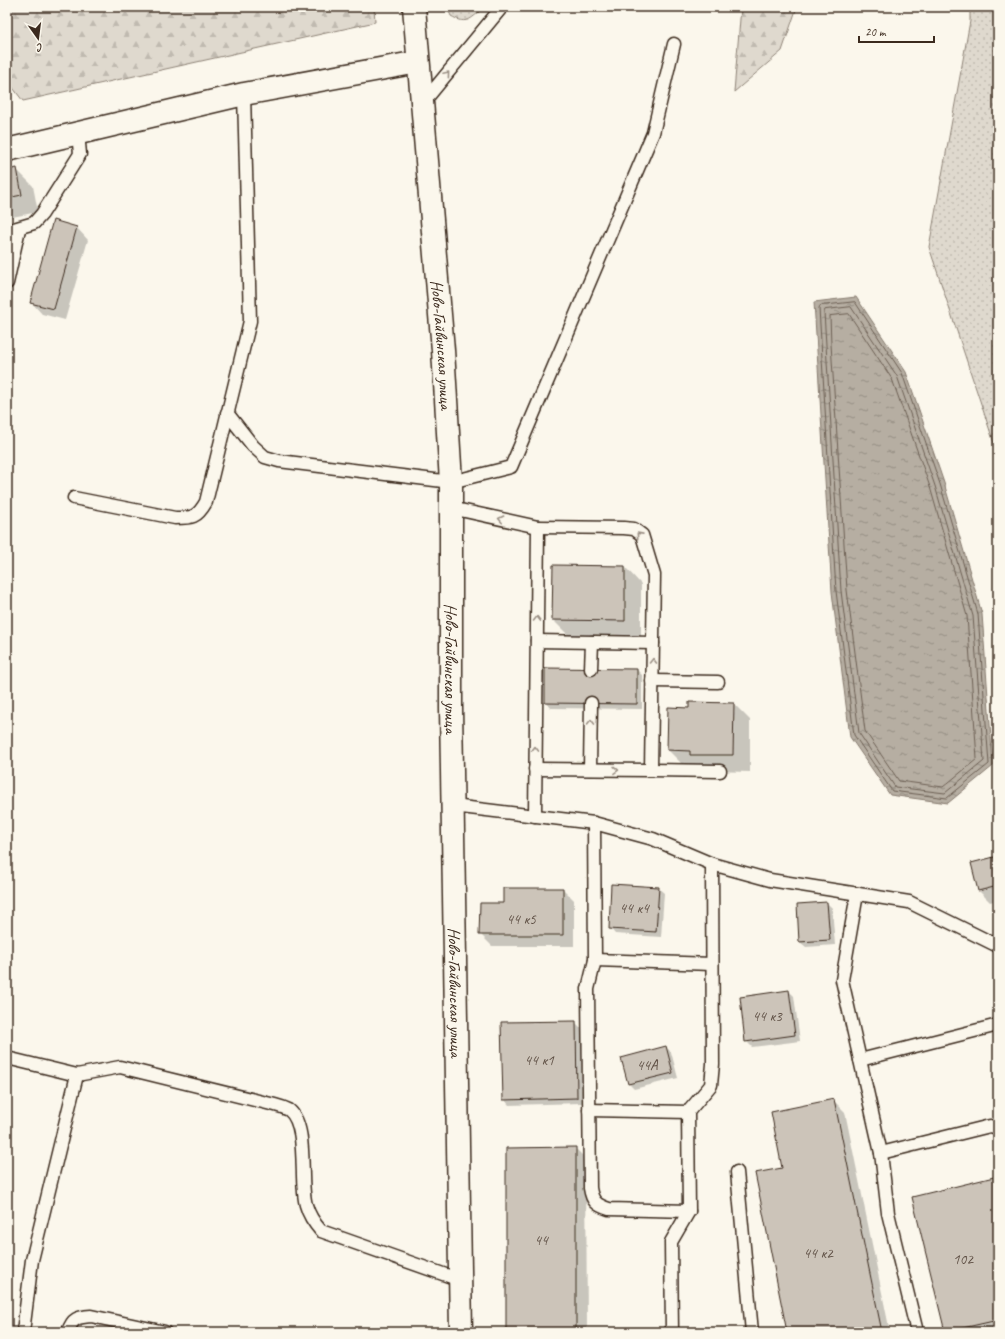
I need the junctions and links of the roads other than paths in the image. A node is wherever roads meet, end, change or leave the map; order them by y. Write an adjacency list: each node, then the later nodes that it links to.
1 (414, 7): 4 (main road, Ново-Гайвинская улица)
2 (502, 7): 6 (lane, one-way to 2)
3 (674, 44): 12 (lane)
4 (418, 62): 5 (main road); 6 (main road, Ново-Гайвинская улица)
5 (244, 94): 7 (main road); 11 (lane)
6 (422, 104): 12 (main road, Ново-Гайвинская улица)
7 (78, 133): 8 (main road); 9 (lane)
8 (7, 150)
9 (13, 230): 10 (lane)
10 (7, 283)
11 (227, 413): 12 (lane); 13 (lane)
12 (451, 482): 14 (main road, Ново-Гайвинская улица)
13 (74, 498)
14 (451, 508): 15 (lane, one-way to 14); 27 (main road, Ново-Гайвинская улица)
15 (538, 527): 16 (lane, one-way to 15); 18 (lane, one-way to 15)
16 (537, 641): 17 (lane); 23 (lane, one-way to 16)
17 (592, 642): 18 (lane); 19 (lane)
18 (653, 643): 20 (lane, one-way to 18)
19 (591, 669)
20 (652, 681): 21 (lane); 25 (lane)
21 (718, 682)
22 (591, 703): 24 (lane, one-way to 22)
23 (535, 769): 24 (lane); 28 (lane)
24 (590, 770): 25 (lane, one-way to 25)
25 (651, 770): 26 (lane)
26 (720, 771)
27 (453, 806): 28 (lane); 45 (main road, Ново-Гайвинская улица)
28 (535, 816): 29 (lane)
29 (594, 823): 30 (lane); 33 (lane)
30 (712, 864): 31 (lane); 34 (lane)
31 (857, 894): 32 (lane); 37 (lane)
32 (998, 946)
33 (595, 960): 34 (lane); 39 (lane)
34 (712, 964): 40 (lane)
35 (998, 1025): 37 (lane)
36 (7, 1058): 38 (lane)
37 (860, 1060): 42 (lane)
38 (77, 1075): 45 (lane); 46 (lane)
39 (589, 1110): 40 (lane); 44 (lane)
40 (688, 1112): 44 (lane)
41 (998, 1128): 42 (lane)
42 (880, 1153): 52 (lane)
43 (738, 1172): 51 (lane)
44 (689, 1211): 50 (lane)
45 (460, 1280): 49 (main road, Ново-Гайвинская улица)
46 (23, 1332)
47 (68, 1332): 48 (lane)
48 (165, 1332)
49 (461, 1332)
50 (672, 1332)
51 (752, 1332)
52 (917, 1332)

